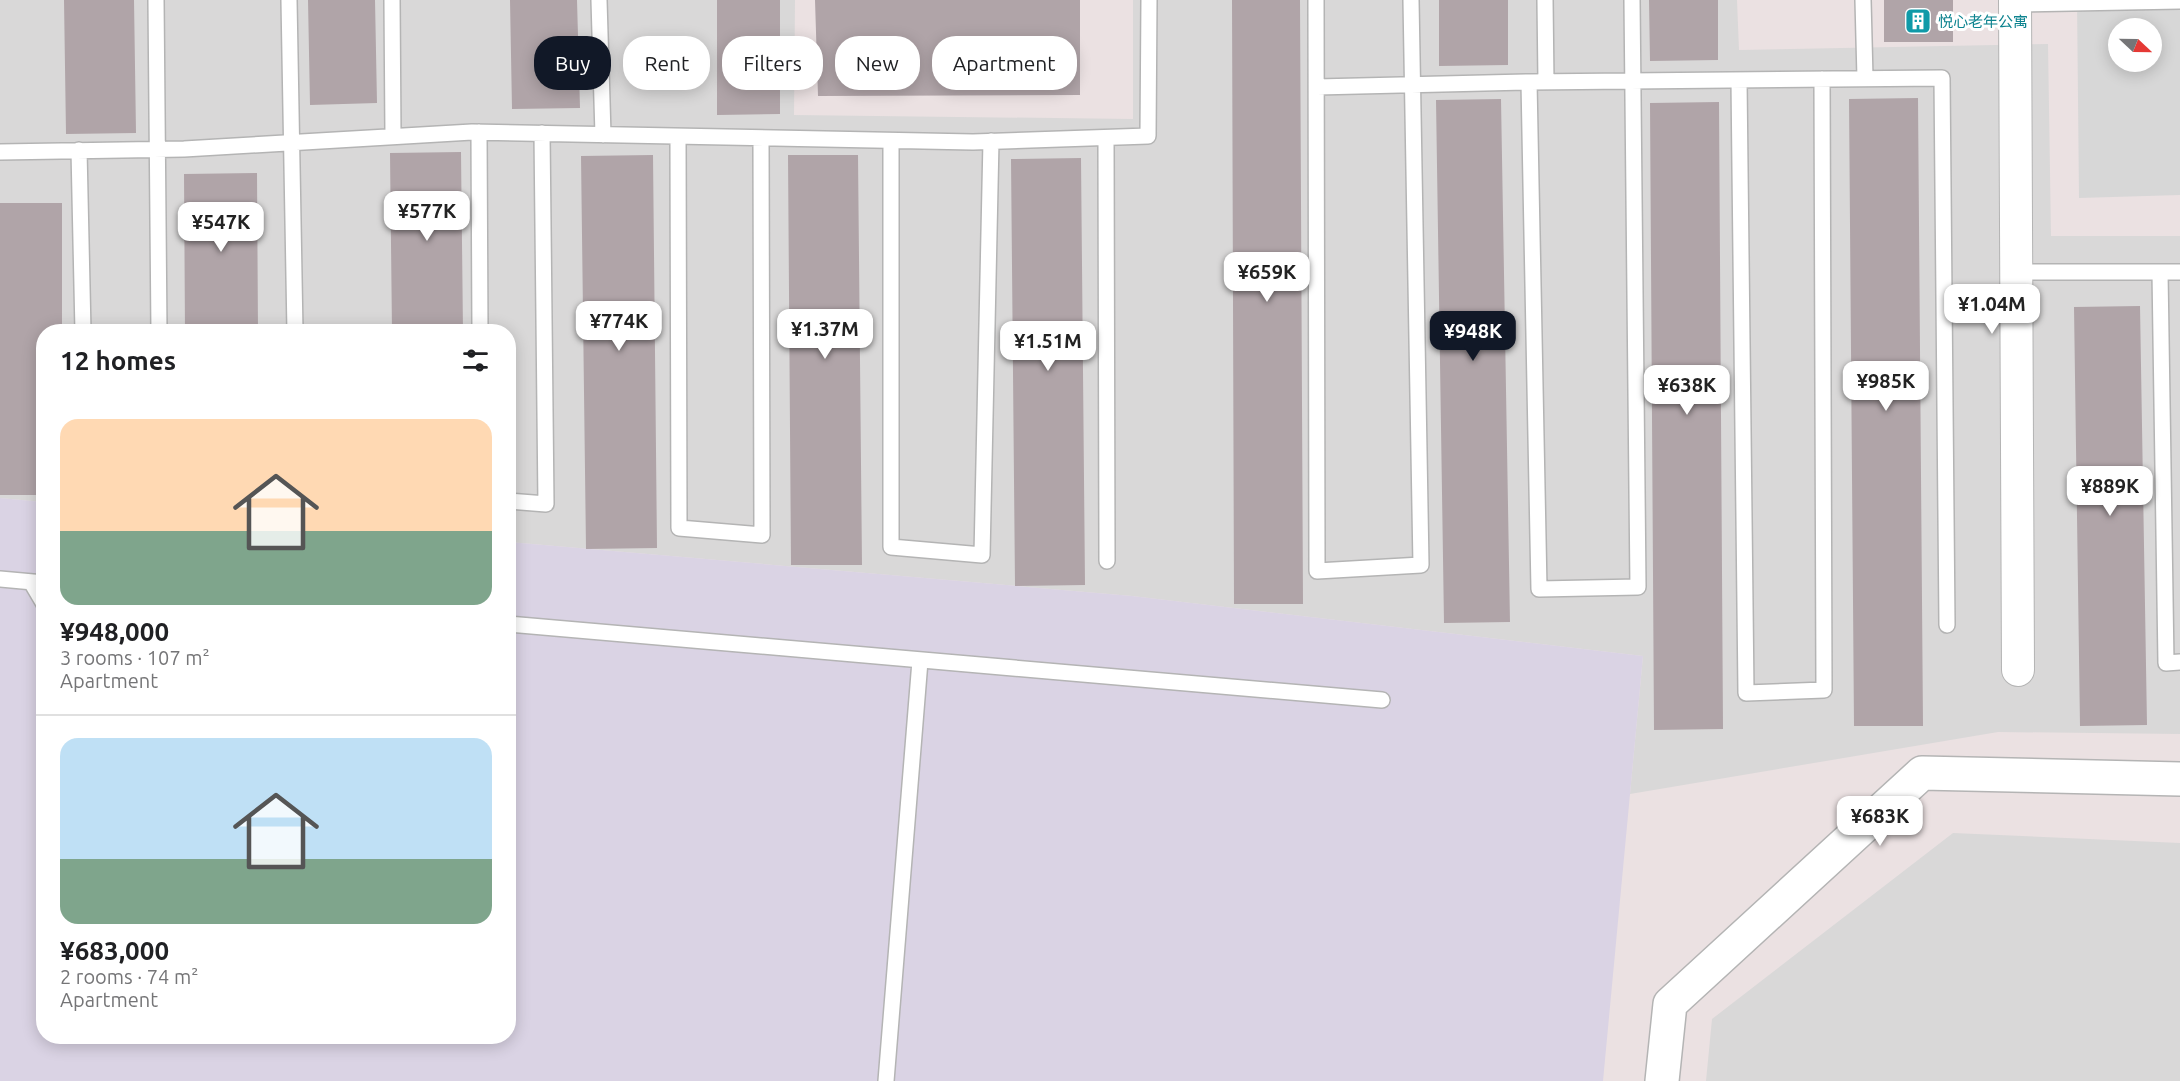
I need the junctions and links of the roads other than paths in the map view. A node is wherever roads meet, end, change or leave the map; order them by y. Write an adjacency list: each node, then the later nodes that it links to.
1 (156, 0): 31 (lane)
2 (289, 0): 30 (lane)
3 (392, 0): 24 (lane)
4 (599, 0): 23 (lane)
5 (1149, 0): 26 (lane)
6 (1316, 0): 20 (lane)
7 (1412, 0): 19 (lane)
8 (1545, 0): 18 (lane)
9 (1632, 0): 16 (lane)
10 (1863, 0): 14 (lane)
11 (2180, 1): 12 (lane)
12 (2015, 2): 34 (street)
13 (1822, 78): 14 (lane); 15 (lane); 15 (lane)
14 (1865, 78): 46 (lane)
15 (1739, 80): 16 (lane)
16 (1633, 81): 17 (lane); 18 (lane)
17 (1529, 82): 18 (lane); 19 (lane)
18 (1546, 82)
19 (1413, 85): 20 (lane); 20 (lane)
20 (1317, 87)
21 (479, 132): 22 (lane); 24 (lane); 40 (lane)
22 (543, 133): 23 (lane); 41 (lane)
23 (603, 135): 25 (lane)
24 (393, 136): 30 (lane)
25 (678, 137): 27 (lane); 27 (lane)
26 (1106, 138): 29 (lane); 42 (lane)
27 (760, 139): 28 (lane)
28 (891, 141): 29 (lane); 29 (lane)
29 (991, 141)
30 (292, 143): 31 (lane); 39 (lane)
31 (158, 149): 32 (lane); 38 (lane)
32 (79, 150): 33 (lane); 37 (lane)
33 (0, 152)
34 (2016, 272): 35 (lane); 49 (street)
35 (2160, 272): 36 (lane); 48 (lane)
36 (2180, 272)
37 (83, 324)
38 (159, 324)
39 (295, 324)
40 (480, 324)
41 (516, 502)
42 (1107, 561)
43 (0, 579): 44 (lane)
44 (36, 583)
45 (516, 625): 47 (lane)
46 (1947, 625)
47 (920, 661): 50 (lane); 52 (lane)
48 (2180, 662)
49 (2018, 670)
50 (1382, 700)
51 (2180, 779): 53 (street)
52 (886, 1081)
53 (1662, 1081)

